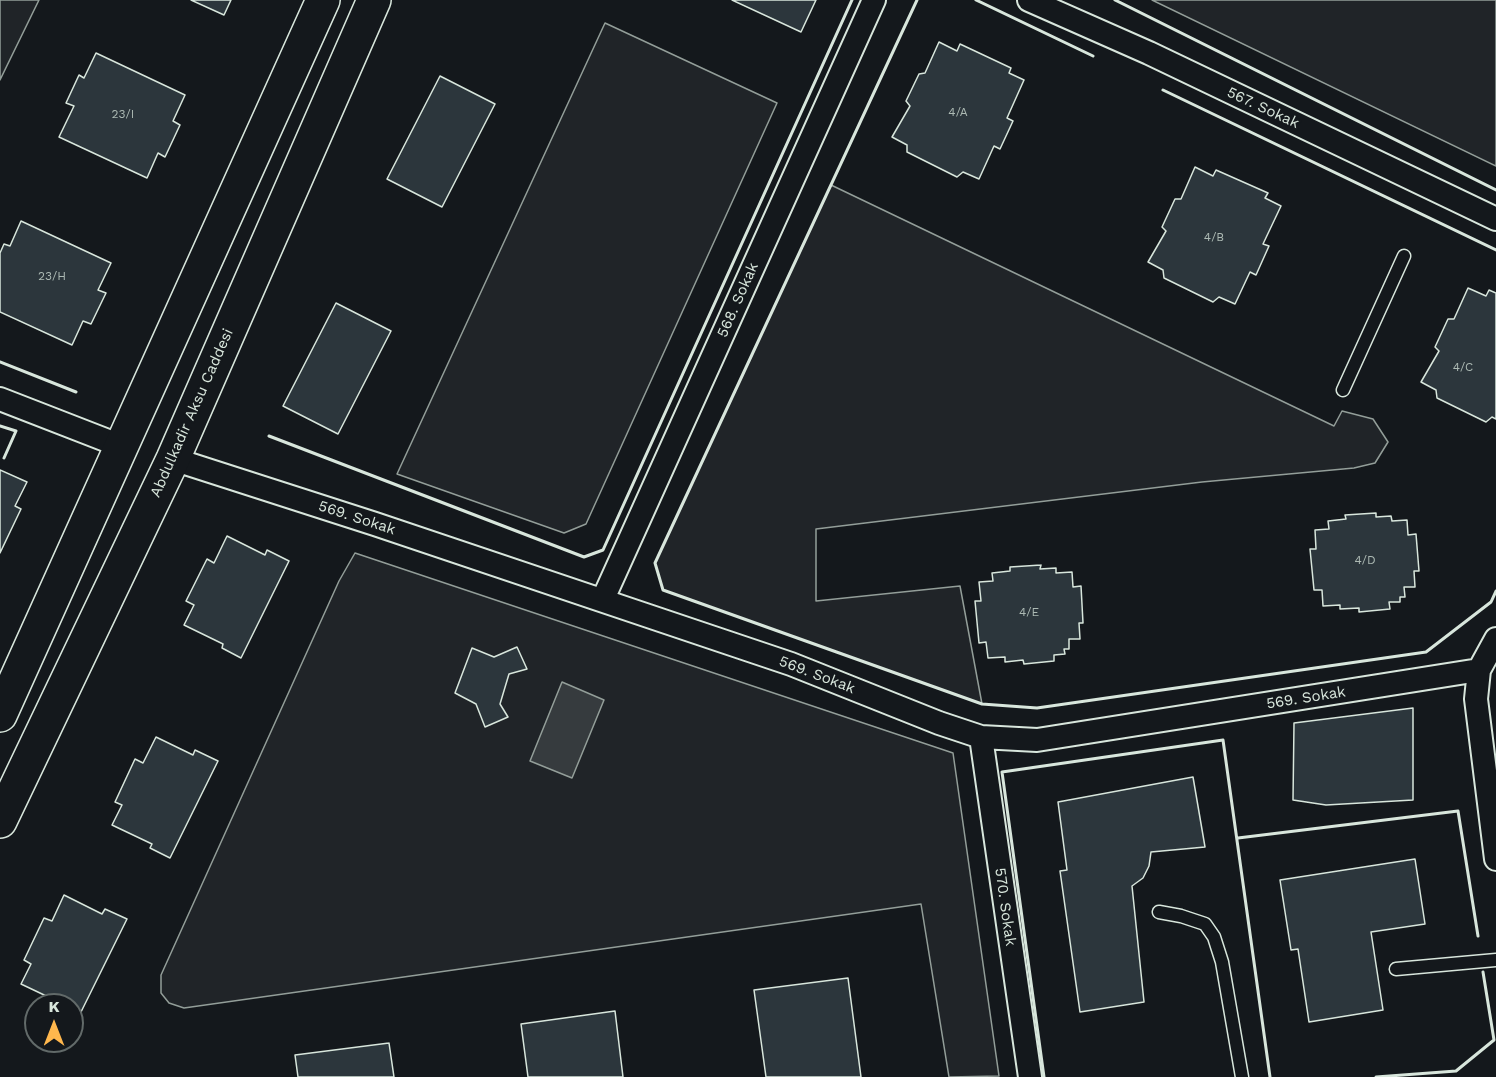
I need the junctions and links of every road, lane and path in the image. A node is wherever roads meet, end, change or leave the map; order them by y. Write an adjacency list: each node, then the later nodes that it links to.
1 (323, 0): 9 (main road)
2 (374, 0): 10 (main road, Abdulkadir Aksu Caddesi)
3 (874, 0): 11 (street, 568. Sokak)
4 (1029, 0): 5 (street, 567. Sokak)
5 (1496, 219)
6 (1404, 256): 7 (lane)
7 (1343, 390)
8 (0, 399): 9 (street)
9 (121, 446): 14 (main road)
10 (173, 459): 11 (street, 569. Sokak); 16 (main road, Abdulkadir Aksu Caddesi)
11 (603, 600): 15 (street, 569. Sokak)
12 (1496, 639): 13 (street)
13 (1479, 670): 15 (street, 569. Sokak); 17 (street)
14 (0, 714)
15 (981, 737): 21 (street, 570. Sokak)
16 (0, 821)
17 (1496, 859)
18 (1159, 912): 22 (lane)
19 (1496, 960): 20 (lane)
20 (1396, 969)
21 (1030, 1077)
22 (1242, 1077)

